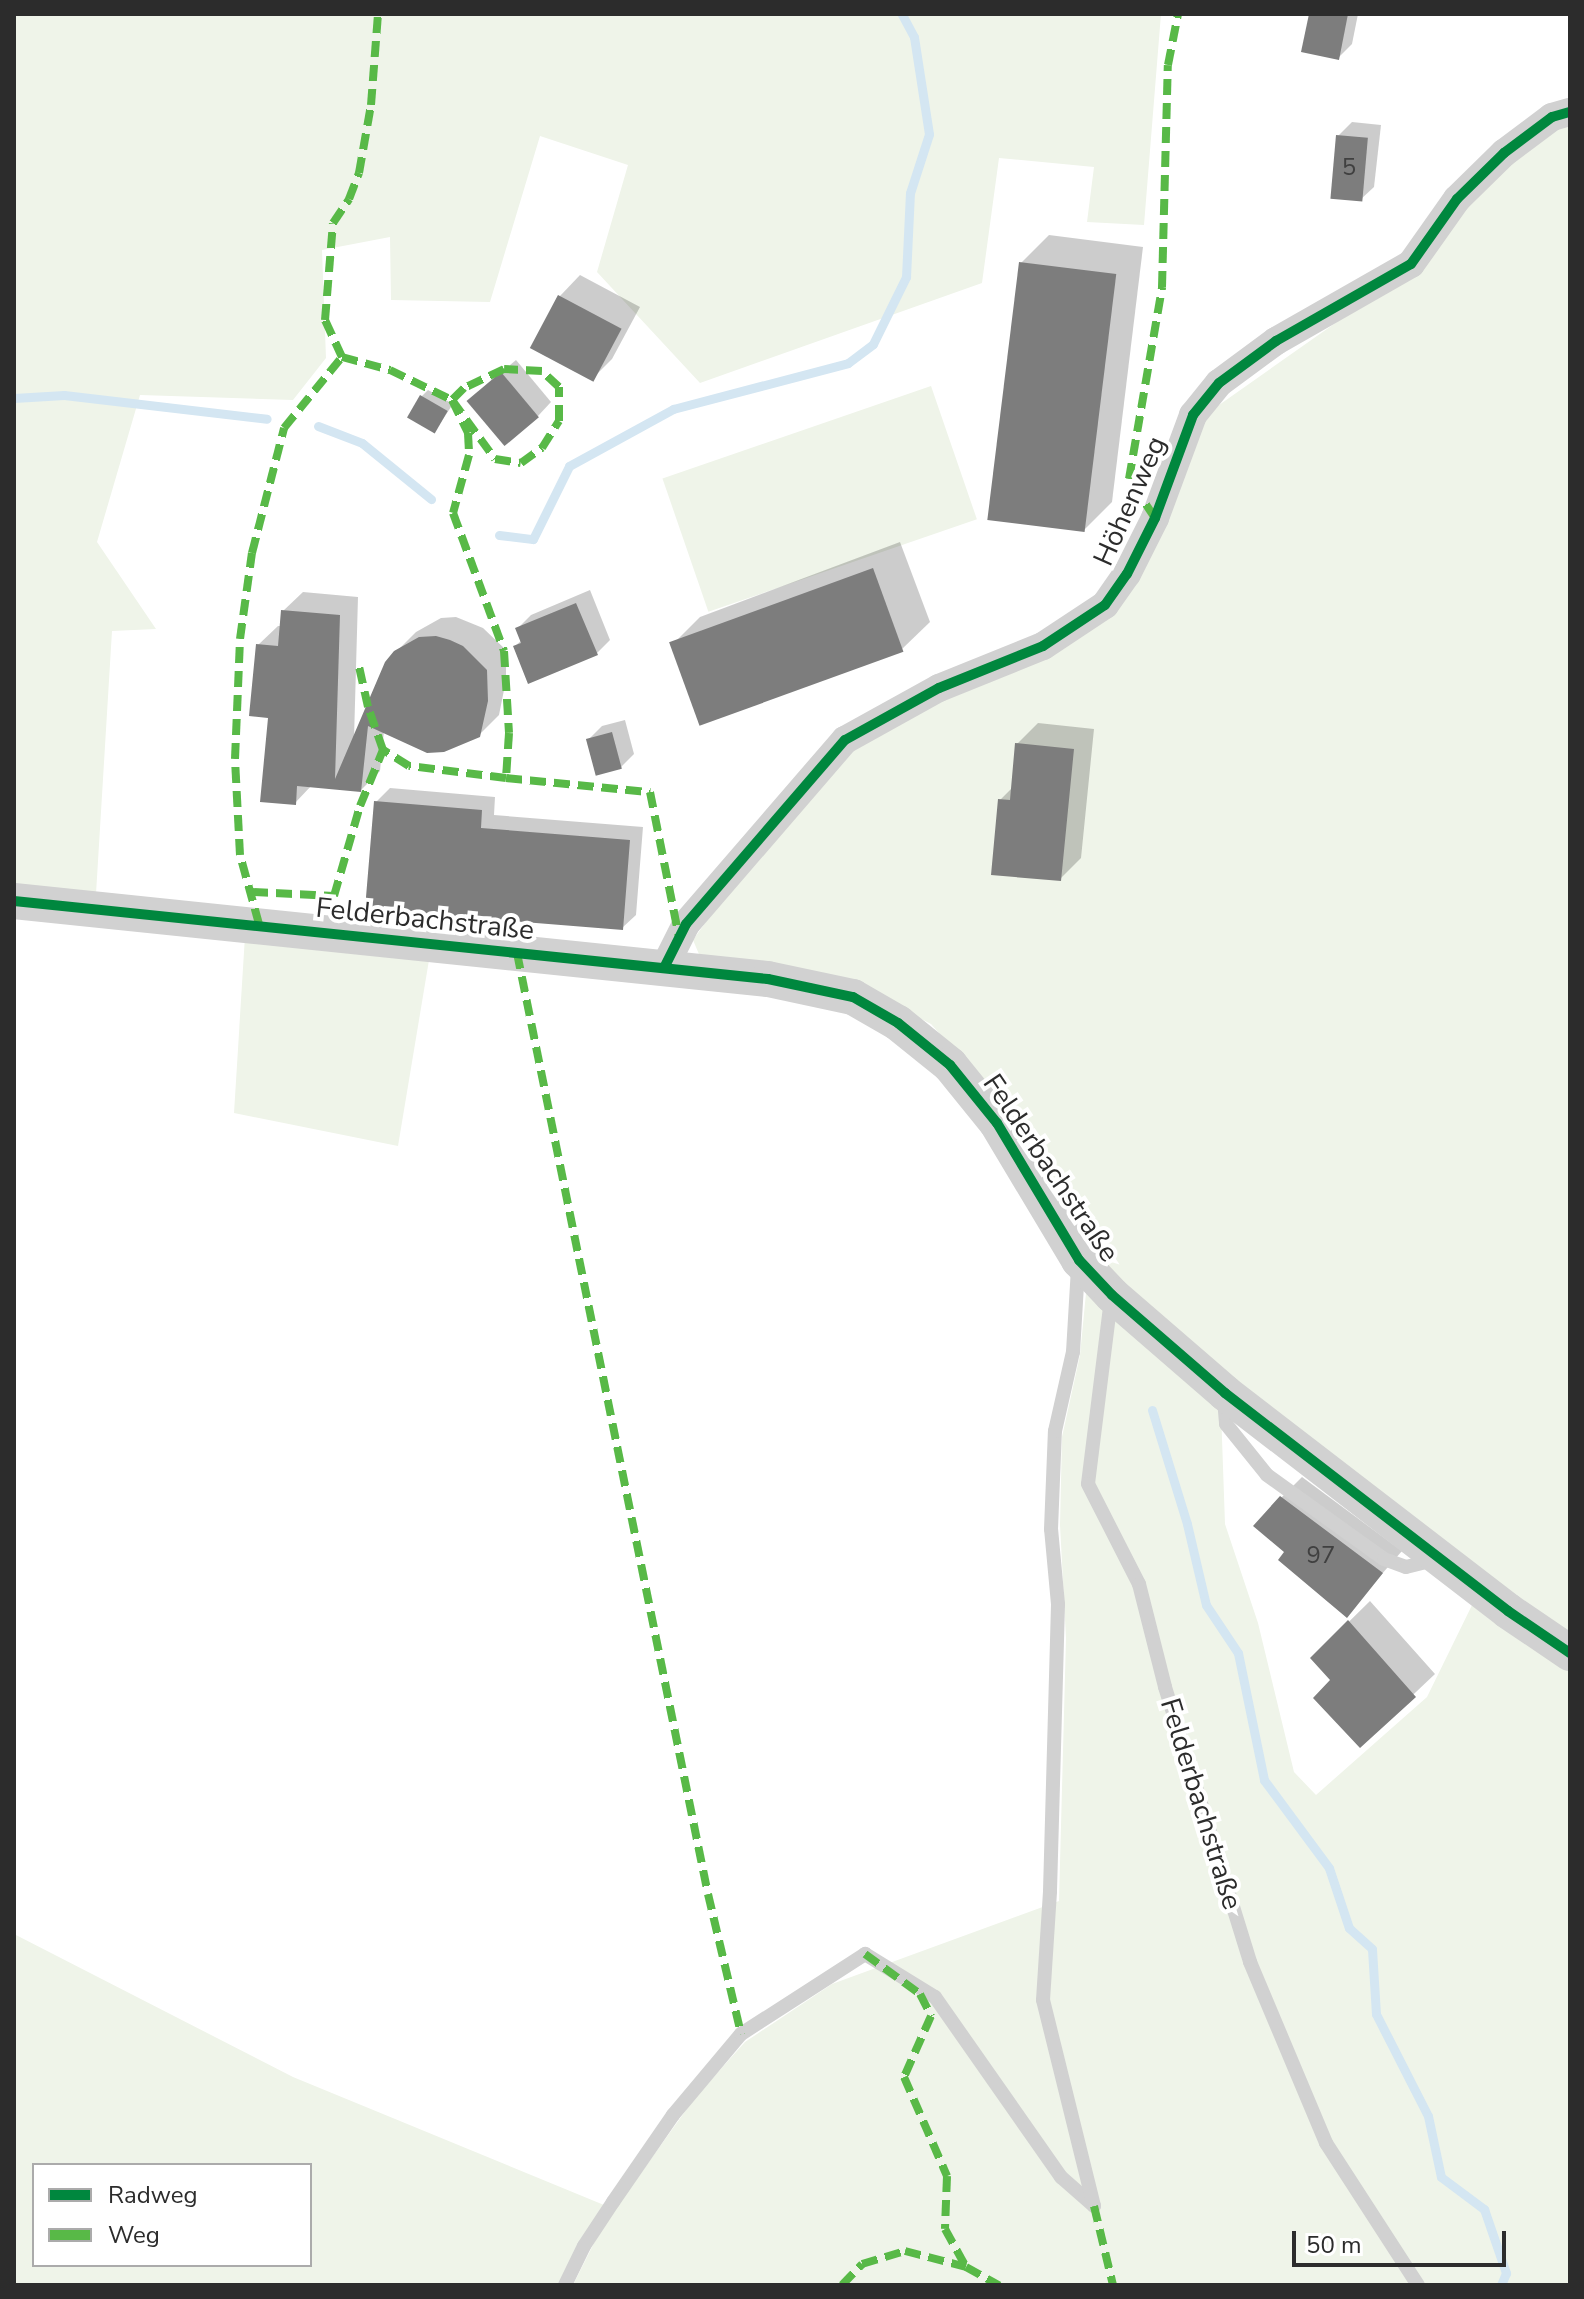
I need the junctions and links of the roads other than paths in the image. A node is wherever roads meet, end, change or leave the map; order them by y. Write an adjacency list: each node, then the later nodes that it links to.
1 (1570, 112): 3 (street, Höhenweg)
2 (14, 901): 3 (street, Felderbachstraße)
3 (664, 968): 4 (street, Felderbachstraße)
4 (1079, 1260): 5 (street, Felderbachstraße); 7 (lane)
5 (1112, 1295): 6 (street, Felderbachstraße); 8 (lane, Felderbachstraße)
6 (1570, 1653)
7 (565, 2285)
8 (1418, 2285)

